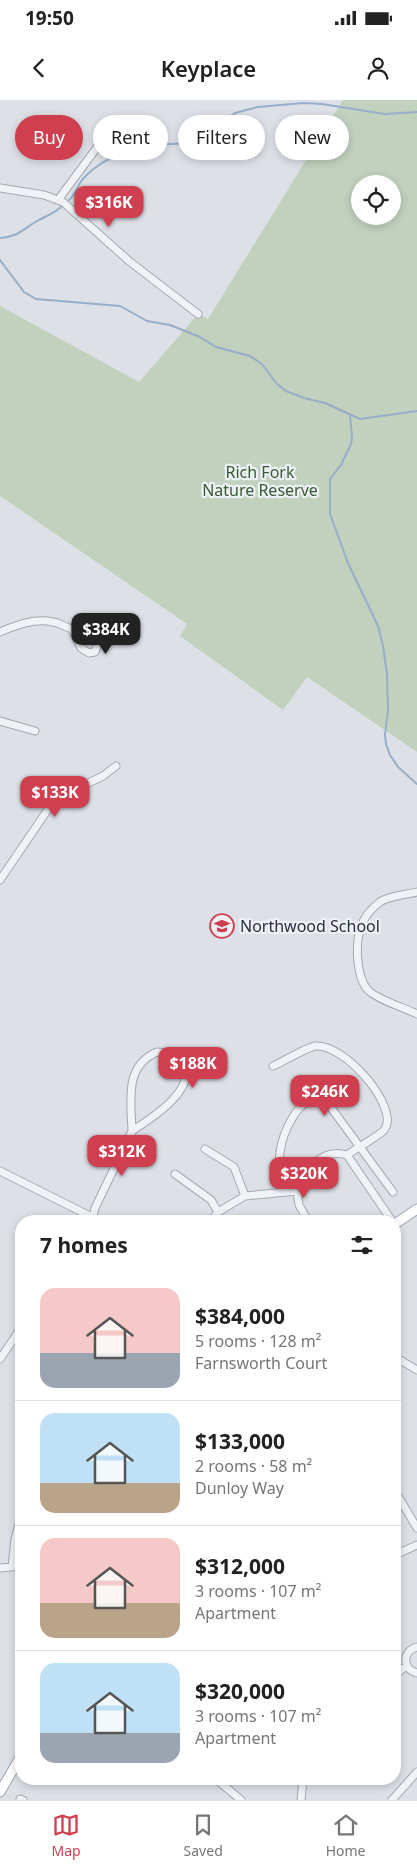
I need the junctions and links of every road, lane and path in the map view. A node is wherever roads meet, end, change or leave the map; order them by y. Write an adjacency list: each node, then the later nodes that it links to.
1 (93, 154): 3 (street)
2 (0, 188): 3 (street)
3 (58, 200): 4 (street)
4 (198, 314)
5 (72, 629): 6 (street)
6 (0, 632)
7 (0, 721): 8 (street)
8 (35, 731)
9 (116, 766): 10 (street)
10 (0, 880)
11 (417, 892): 12 (street)
12 (417, 1014)
13 (273, 1066): 15 (street)
14 (132, 1131): 14 (street); 27 (street)
15 (359, 1146): 17 (street); 20 (street); 22 (street)
16 (206, 1149): 23 (street)
17 (347, 1155): 21 (street); 30 (street)
18 (1, 1174): 26 (street)
19 (175, 1174): 25 (street)
20 (281, 1191): 21 (street); 23 (street)
21 (296, 1191): 29 (street)
22 (393, 1192)
23 (245, 1196): 25 (street)
24 (417, 1209): 31 (main road)
25 (218, 1212): 28 (street)
26 (85, 1215)
27 (95, 1215)
28 (216, 1215)
29 (305, 1215)
30 (388, 1215)
31 (401, 1220)
32 (15, 1337): 33 (street)
33 (0, 1359)
34 (401, 1361): 35 (street)
35 (417, 1370)
36 (401, 1501): 37 (street)
37 (417, 1528)
38 (15, 1539): 41 (street)
39 (417, 1545): 40 (street)
40 (401, 1552)
41 (12, 1567): 42 (street); 43 (street)
42 (15, 1567)
43 (0, 1568)
44 (417, 1647): 45 (street)
45 (407, 1666): 46 (street); 47 (street)
46 (401, 1670)
47 (417, 1673)
48 (15, 1766): 52 (main road)
49 (417, 1772): 55 (street)
50 (223, 1785): 53 (street)
51 (302, 1785): 54 (street)
52 (0, 1792)
53 (241, 1800)
54 (301, 1800)
55 (392, 1800)

